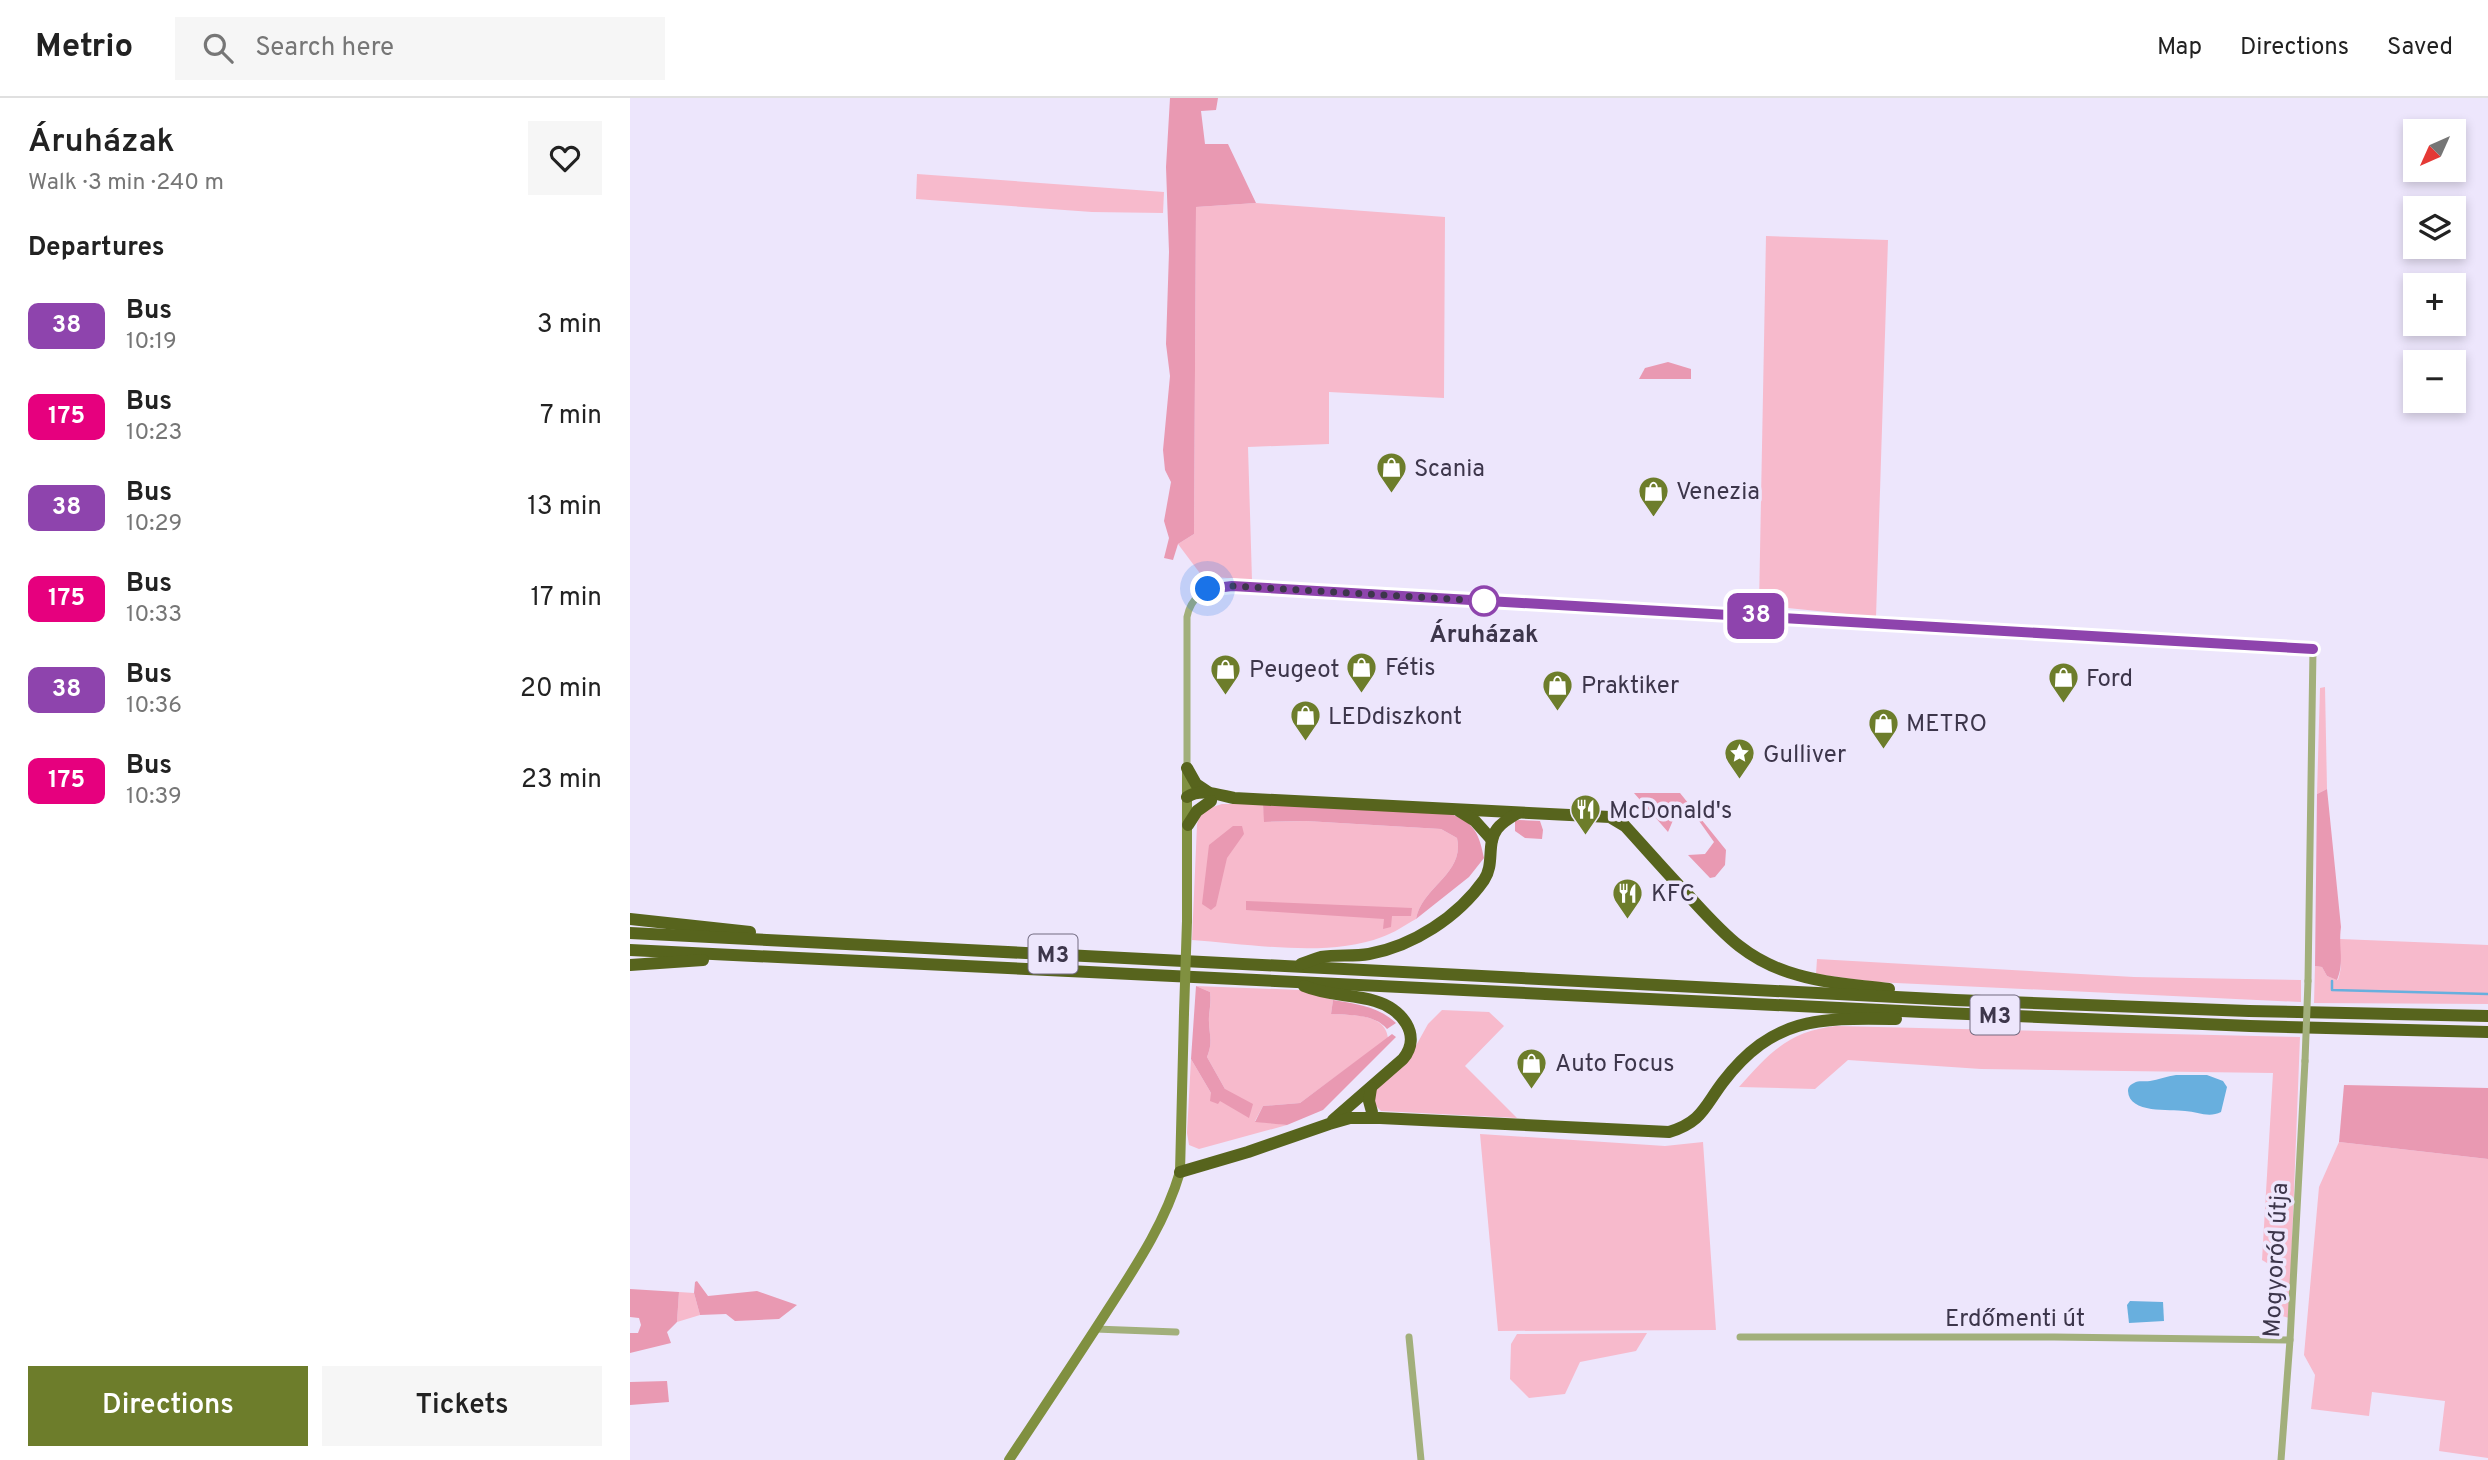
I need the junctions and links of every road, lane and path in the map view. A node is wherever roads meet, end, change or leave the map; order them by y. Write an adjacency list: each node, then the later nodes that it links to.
1 (1187, 768): 2 (street); 3 (highway); 30 (street, Mogyoród útja, bridge)
2 (1187, 797): 3 (highway); 7 (street)
3 (1210, 797): 4 (highway); 7 (highway)
4 (1455, 809): 5 (highway); 8 (highway)
5 (1491, 811): 6 (highway); 8 (highway)
6 (1518, 813): 8 (highway); 17 (highway)
7 (1188, 825): 25 (street, bridge)
8 (1492, 835): 15 (highway)
9 (630, 919): 11 (highway)
10 (630, 933): 11 (highway, M3)
11 (813, 942): 15 (highway, M3)
12 (630, 950): 13 (highway, M3)
13 (745, 956): 14 (highway); 16 (highway, M3)
14 (630, 965)
15 (1293, 966): 17 (highway, M3)
16 (1294, 982): 18 (highway, M3); 21 (highway)
17 (1955, 1000): 19 (highway, M3)
18 (1943, 1013): 20 (highway, M3); 23 (highway)
19 (2488, 1016)
20 (2488, 1032)
21 (1371, 1088): 22 (highway); 23 (highway)
22 (1348, 1108): 23 (highway); 24 (highway)
23 (1376, 1115): 24 (highway)
24 (1329, 1124): 25 (highway)
25 (1180, 1172): 26 (street)
26 (1095, 1329): 27 (street); 31 (street)
27 (1176, 1332)
28 (1409, 1337): 32 (street)
29 (1740, 1337): 30 (street, Erdőmenti út)
30 (2290, 1340): 33 (street, Mogyoród útja)
31 (1009, 1460)
32 (1421, 1460)
33 (2281, 1460)

